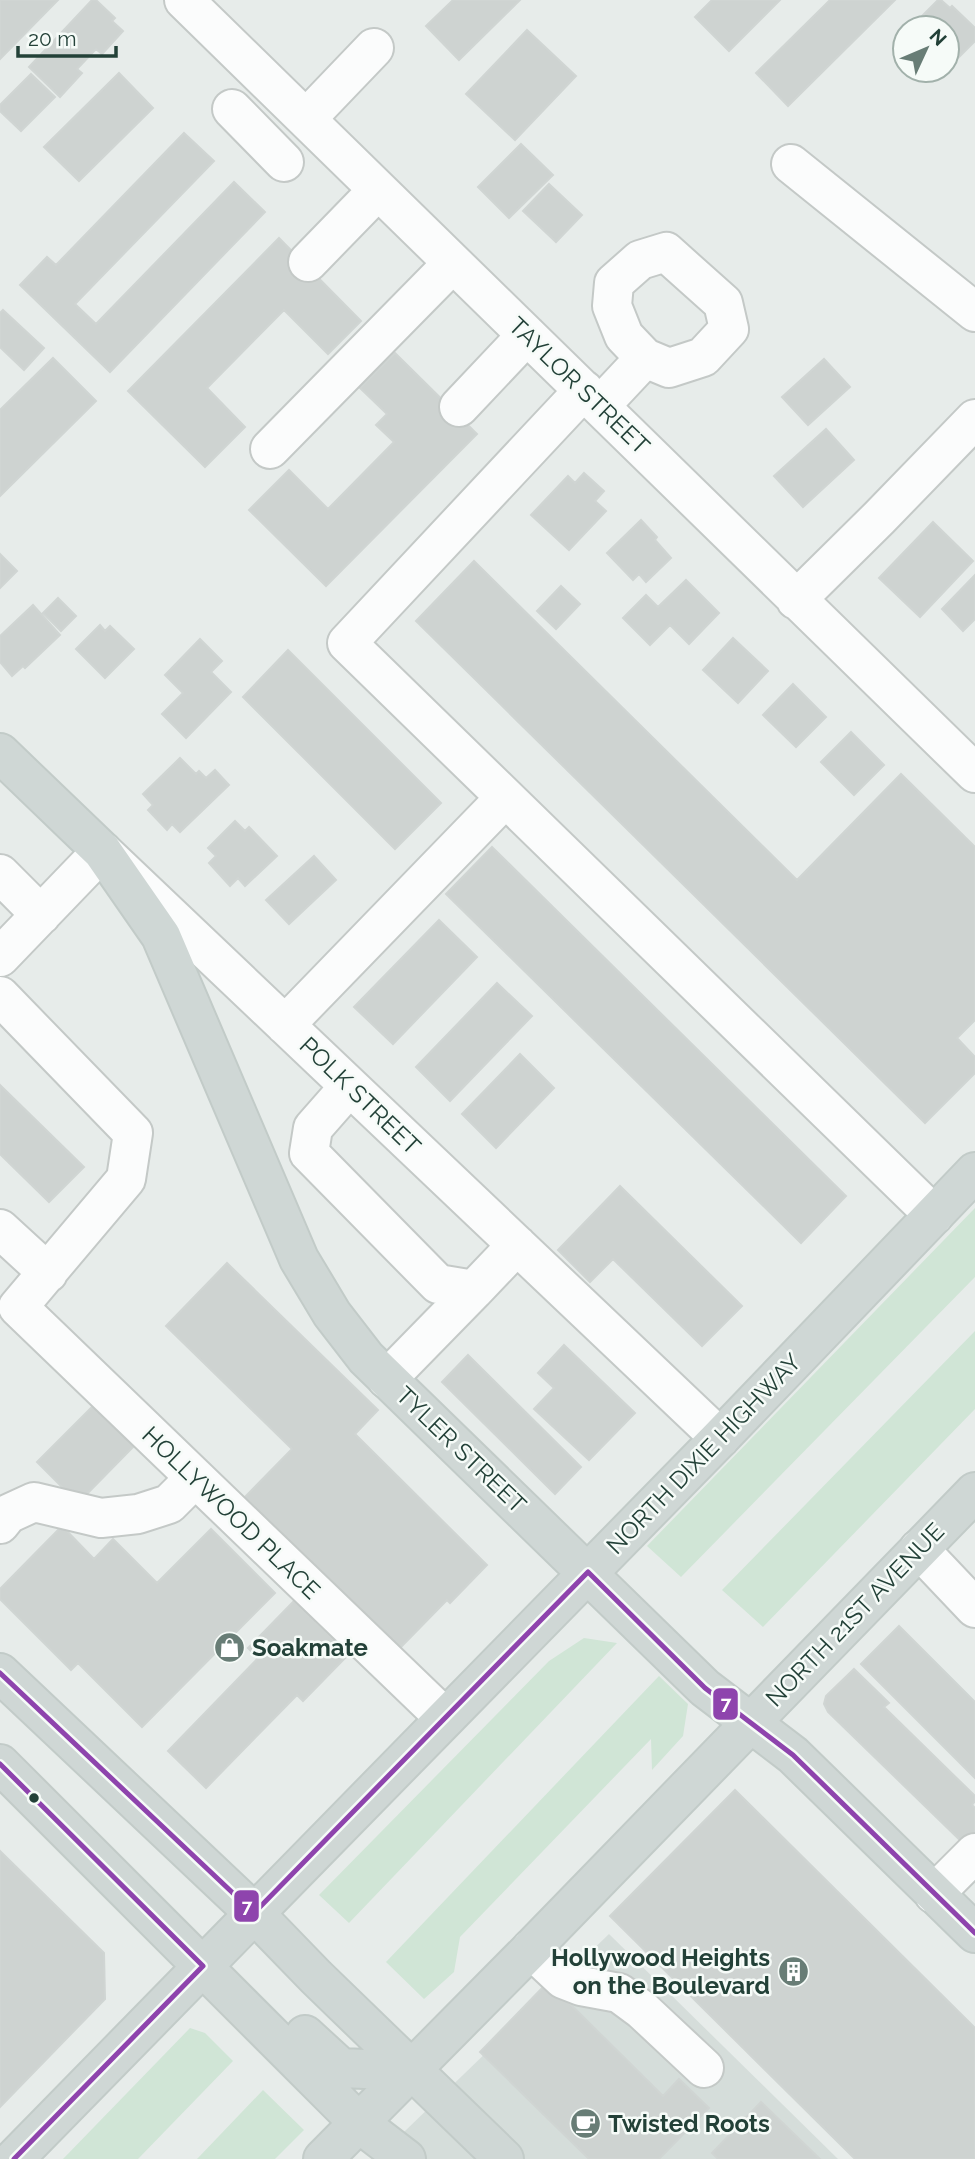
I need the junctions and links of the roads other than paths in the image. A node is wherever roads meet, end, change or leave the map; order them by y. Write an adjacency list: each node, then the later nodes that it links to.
1 (184, 0): 4 (street, TAYLOR STREET)
2 (374, 48): 4 (street)
3 (232, 109): 4 (street)
4 (298, 112): 6 (street, TAYLOR STREET)
5 (791, 164): 9 (street)
6 (378, 190): 7 (street); 8 (street, TAYLOR STREET)
7 (308, 262)
8 (453, 263): 10 (street, TAYLOR STREET); 15 (street)
9 (975, 312)
10 (527, 335): 12 (street, TAYLOR STREET); 13 (street)
11 (645, 358): 12 (street)
12 (592, 398): 16 (street, TAYLOR STREET); 19 (street)
13 (459, 407)
14 (975, 419): 16 (street)
15 (271, 449)
16 (796, 600): 18 (street, TAYLOR STREET)
17 (0, 753): 20 (main road, POLK STREET)
18 (975, 773)
19 (505, 798): 25 (street); 28 (street)
20 (102, 851): 22 (street); 25 (street, POLK STREET); 33 (main road, TYLER STREET)
21 (0, 874): 22 (street)
22 (41, 915): 23 (street)
23 (0, 957)
24 (0, 996): 31 (street)
25 (285, 1025): 26 (street, POLK STREET)
26 (349, 1087): 30 (street, POLK STREET); 32 (street)
27 (975, 1172): 28 (main road, NORTH DIXIE HIGHWAY)
28 (934, 1215): 34 (main road, NORTH DIXIE HIGHWAY)
29 (0, 1229): 31 (street)
30 (517, 1245): 32 (street); 34 (street, POLK STREET)
31 (48, 1273): 35 (street, HOLLYWOOD PLACE)
32 (474, 1290): 33 (street)
33 (387, 1379): 39 (main road, TYLER STREET)
34 (720, 1438): 39 (main road, NORTH DIXIE HIGHWAY)
35 (194, 1478): 37 (street); 42 (street, HOLLYWOOD PLACE)
36 (975, 1492): 38 (main road, NORTH 21ST AVENUE)
37 (0, 1524)
38 (919, 1549): 40 (street); 43 (main road, NORTH 21ST AVENUE)
39 (588, 1573): 42 (main road, NORTH DIXIE HIGHWAY); 43 (main road, TYLER STREET)
40 (975, 1608)
41 (0, 1673): 48 (main road)
42 (444, 1718): 48 (main road, NORTH DIXIE HIGHWAY)
43 (751, 1723): 47 (main road, TYLER STREET); 50 (main road, NORTH 21ST AVENUE)
44 (0, 1754): 51 (main road)
45 (0, 1764): 51 (main road)
46 (975, 1853): 47 (street)
47 (934, 1894): 49 (main road, TYLER STREET)
48 (254, 1913): 51 (main road, NORTH DIXIE HIGHWAY); 53 (main road)
49 (975, 1933)
50 (531, 1949): 52 (street); 53 (main road, NORTH 21ST AVENUE)
51 (210, 1958): 53 (main road); 54 (main road); 55 (main road, NORTH DIXIE HIGHWAY)
52 (704, 2068)
53 (412, 2071): 54 (main road, NORTH 21ST AVENUE); 58 (main road)
54 (359, 2123): 56 (main road, NORTH 21ST AVENUE); 57 (main road)
55 (14, 2159)
56 (323, 2159)
57 (406, 2159)
58 (504, 2159)

